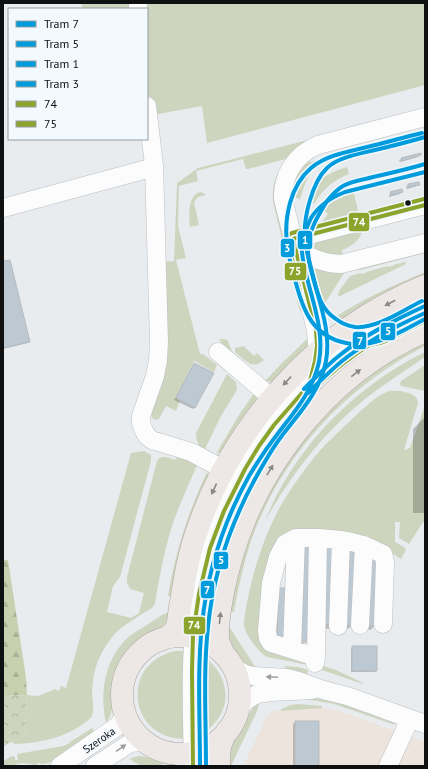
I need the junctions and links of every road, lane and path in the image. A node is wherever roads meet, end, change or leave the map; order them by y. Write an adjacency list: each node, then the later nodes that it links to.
1 (148, 114): 3 (street)
2 (425, 117): 7 (street)
3 (154, 165): 5 (street); 22 (street)
4 (425, 205): 7 (street)
5 (3, 208)
6 (425, 233): 8 (street)
7 (294, 244): 8 (street); 10 (street)
8 (418, 245)
9 (425, 286): 15 (main road, one-way to 15)
10 (308, 299): 15 (street); 18 (street)
11 (425, 306): 16 (street)
12 (425, 314): 14 (street)
13 (425, 331): 22 (main road, one-way to 13)
14 (387, 334): 16 (street); 21 (street)
15 (339, 335): 16 (street); 18 (main road)
16 (362, 339): 19 (street)
17 (218, 352): 20 (street)
18 (316, 353): 19 (street); 20 (main road, one-way to 20)
19 (309, 385): 21 (street); 22 (street)
20 (272, 398): 22 (main road)
21 (296, 410): 22 (street)
22 (242, 479): 30 (street); 30 (main road, one-way to 22); 30 (main road, one-way to 30)
23 (296, 538): 24 (street); 31 (street); 31 (street)
24 (318, 538): 25 (street); 31 (street)
25 (341, 540): 26 (street); 29 (street)
26 (364, 545): 27 (street); 28 (street)
27 (360, 624)
28 (383, 624)
29 (338, 626)
30 (200, 640): 32 (street, one-way to 30); 33 (main road); 34 (main road); 37 (street)
31 (292, 649)
32 (321, 689): 34 (street); 35 (street)
33 (124, 705): 36 (main road); 38 (street, Szeroka)
34 (238, 711): 37 (main road)
35 (418, 722): 41 (street)
36 (163, 753): 37 (main road); 39 (street, Szeroka, one-way to 36)
37 (203, 755): 40 (main road)
38 (60, 766)
39 (95, 766)
40 (219, 766)
41 (388, 766)

